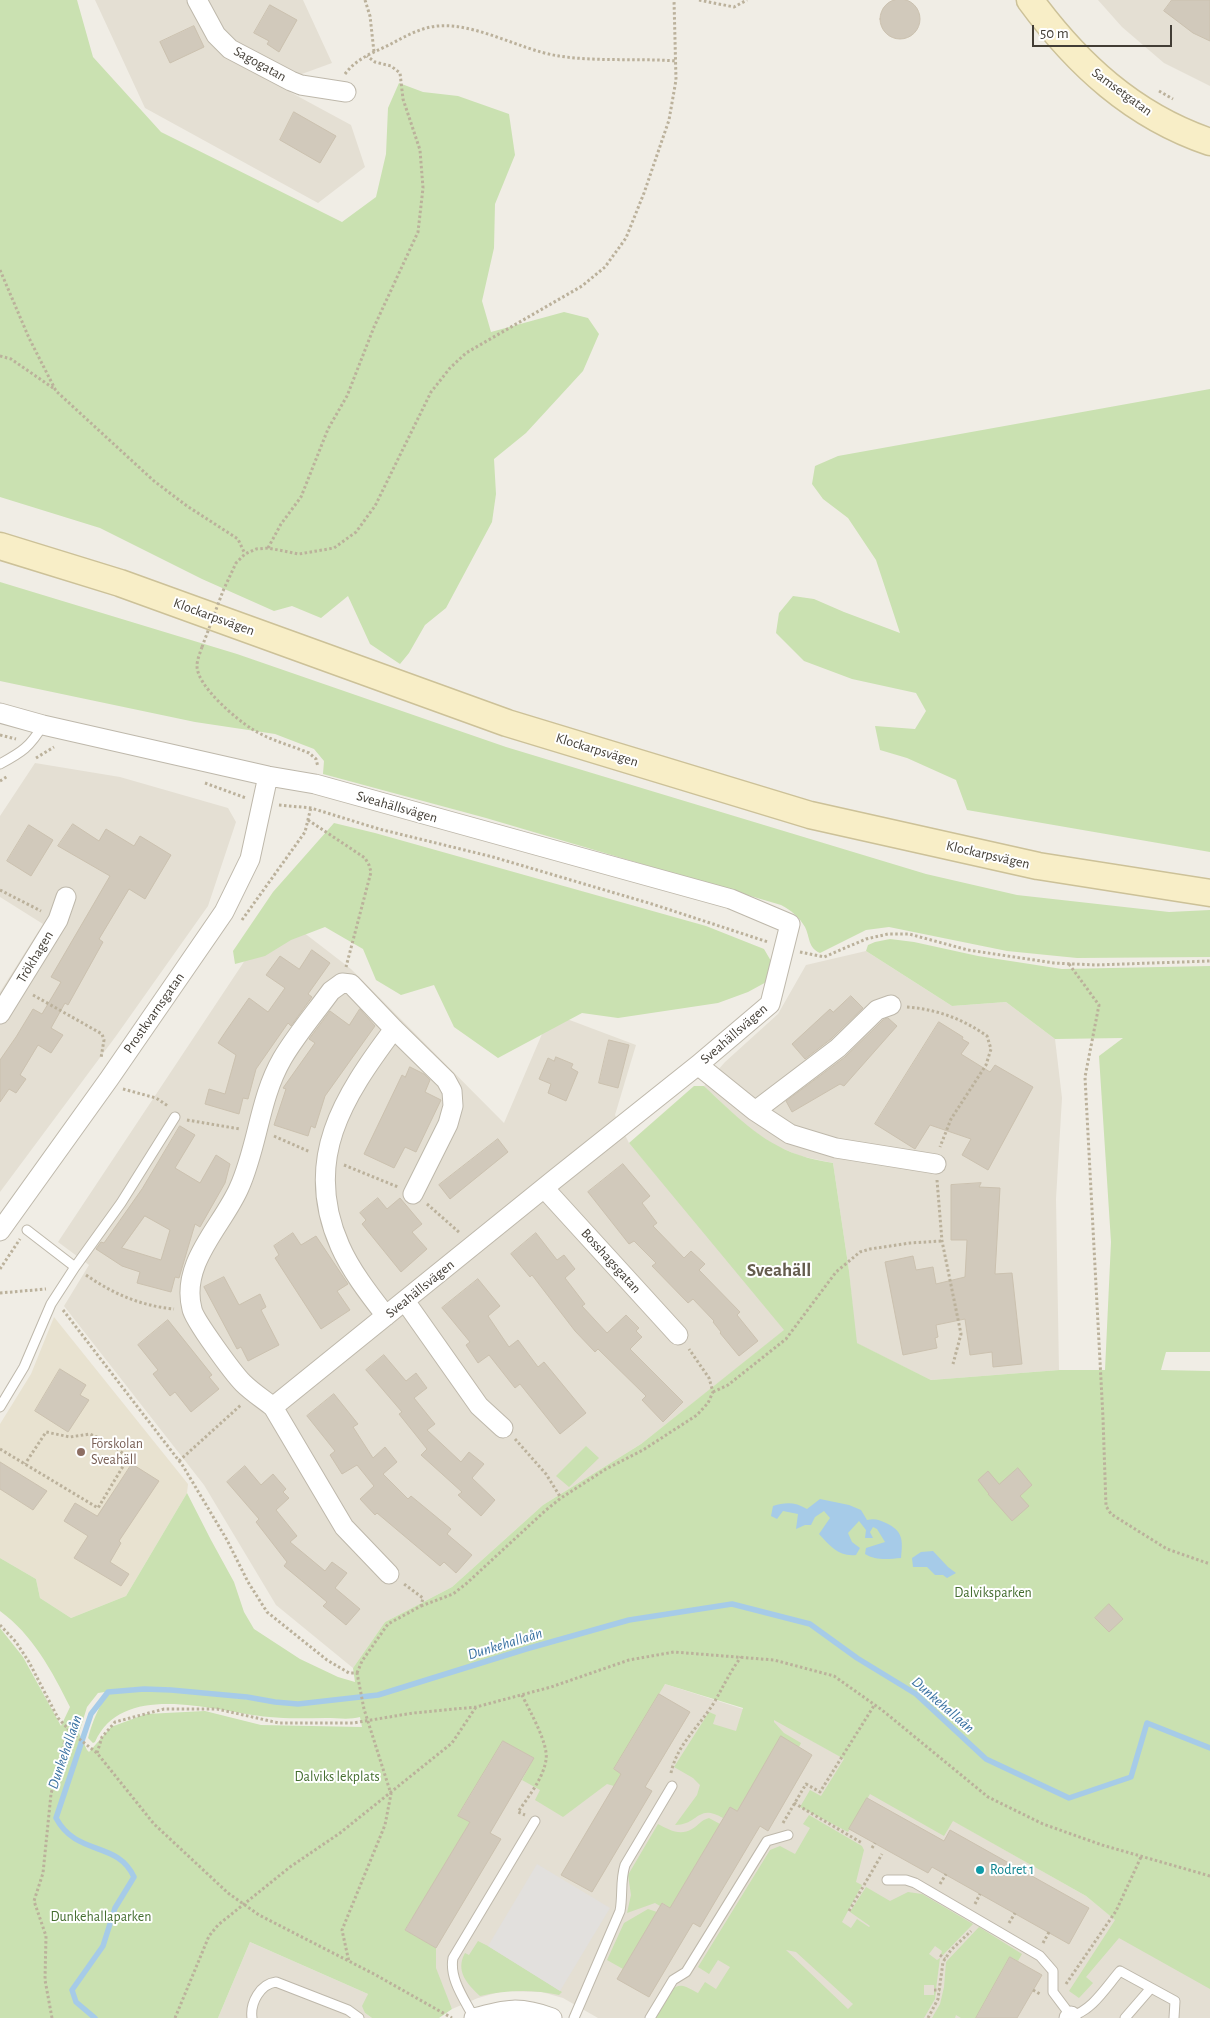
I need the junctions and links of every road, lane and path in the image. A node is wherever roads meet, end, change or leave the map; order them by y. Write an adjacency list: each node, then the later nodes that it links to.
1 (197, 0): 11 (street, Sagogatan)
2 (365, 0): 7 (path)
3 (674, 0): 9 (path)
4 (700, 0): 5 (path)
5 (747, 0)
6 (1030, 0): 13 (street, Samsetgatan)
7 (374, 52): 8 (path); 9 (path)
8 (367, 56): 11 (path); 18 (path)
9 (676, 61): 18 (path)
10 (1152, 87): 12 (path)
11 (346, 92)
12 (1179, 102)
13 (1210, 142)
14 (0, 270): 16 (path)
15 (0, 356): 16 (path)
16 (56, 391): 19 (path)
17 (0, 546): 28 (street, Klockarpsvägen)
18 (268, 548): 19 (path)
19 (245, 554): 24 (path, bridge)
20 (0, 713): 21 (street, Sveahällsvägen)
21 (44, 725): 22 (lane); 23 (street, Sveahällsvägen)
22 (0, 764)
23 (268, 776): 24 (street, Sveahällsvägen); 47 (street, Prostkvarnsgatan)
24 (315, 784): 25 (path); 38 (street, Sveahällsvägen)
25 (311, 808)
26 (308, 820): 32 (path)
27 (0, 890): 30 (path)
28 (1210, 893)
29 (66, 897): 30 (street, Trökhagen)
30 (58, 920): 33 (street, Trökhagen)
31 (1069, 964): 67 (path)
32 (342, 983): 36 (street); 55 (street)
33 (17, 987): 35 (street, Trökhagen); 37 (path)
34 (891, 1005): 40 (street)
35 (0, 1014)
36 (394, 1030): 45 (street); 56 (street)
37 (101, 1059)
38 (698, 1065): 40 (street); 44 (street, Sveahällsvägen)
39 (123, 1089): 41 (path)
40 (755, 1111): 42 (street)
41 (175, 1117): 50 (lane)
42 (936, 1164)
43 (372, 1176): 45 (path)
44 (544, 1188): 49 (street, Sveahällsvägen); 57 (street, Bosshagsgatan)
45 (413, 1194): 49 (path)
46 (27, 1230): 50 (lane)
47 (0, 1231)
48 (942, 1241): 59 (path)
49 (472, 1246): 53 (street, Sveahällsvägen)
50 (75, 1267): 51 (lane); 55 (path)
51 (61, 1289): 52 (path); 54 (lane)
52 (0, 1293)
53 (405, 1301): 56 (street, Sveahällsvägen); 62 (street)
54 (51, 1304): 60 (lane); 64 (path)
55 (191, 1305): 58 (street)
56 (386, 1316): 61 (street, Sveahällsvägen)
57 (678, 1335): 59 (path)
58 (255, 1392): 61 (street); 64 (path)
59 (713, 1392): 66 (path)
60 (0, 1407)
61 (273, 1407): 68 (street)
62 (504, 1428): 66 (path)
63 (0, 1449): 65 (path)
64 (179, 1460): 72 (path)
65 (25, 1464): 65 (path)
66 (561, 1498): 69 (path)
67 (1210, 1564)
68 (389, 1574): 69 (path)
69 (421, 1606): 72 (path)
70 (0, 1625): 77 (path)
71 (741, 1657): 73 (path); 74 (path); 79 (path)
72 (357, 1674): 76 (path)
73 (522, 1694): 75 (path); 82 (path)
74 (875, 1704): 81 (path); 89 (path)
75 (476, 1707): 76 (path); 80 (path)
76 (368, 1721): 78 (path); 80 (path)
77 (68, 1729): 78 (path); 111 (path)
78 (97, 1753): 95 (path)
79 (672, 1786): 118 (lane)
80 (391, 1794): 95 (path); 105 (path)
81 (794, 1803): 84 (path); 85 (path)
82 (535, 1821): 116 (lane)
83 (788, 1835): 84 (lane)
84 (774, 1838): 119 (lane)
85 (862, 1842)
86 (875, 1843): 87 (path)
87 (872, 1848)
88 (882, 1854): 97 (path)
89 (1141, 1857): 91 (path); 109 (path)
90 (946, 1874): 93 (path)
91 (1210, 1876)
92 (887, 1880): 99 (lane)
93 (938, 1887)
94 (980, 1894): 96 (path)
95 (243, 1904): 105 (path); 112 (path)
96 (973, 1906)
97 (849, 1911)
98 (1015, 1913): 100 (path)
99 (980, 1922): 104 (path); 109 (lane)
100 (1007, 1926)
101 (1049, 1932): 102 (path)
102 (1042, 1946)
103 (940, 1955): 104 (path)
104 (945, 1959): 108 (path)
105 (349, 1962): 115 (path)
106 (1151, 1988): 110 (lane); 121 (lane); 122 (lane)
107 (934, 1990): 108 (path)
108 (940, 1990): 120 (path)
109 (1053, 1992): 110 (lane)
110 (1070, 2017)
111 (52, 2018)
112 (175, 2018)
113 (252, 2018): 114 (lane)
114 (359, 2018)
115 (452, 2018)
116 (474, 2018): 117 (street)
117 (552, 2018)
118 (574, 2018)
119 (650, 2018)
120 (928, 2018)
121 (1125, 2018)
122 (1174, 2018)

